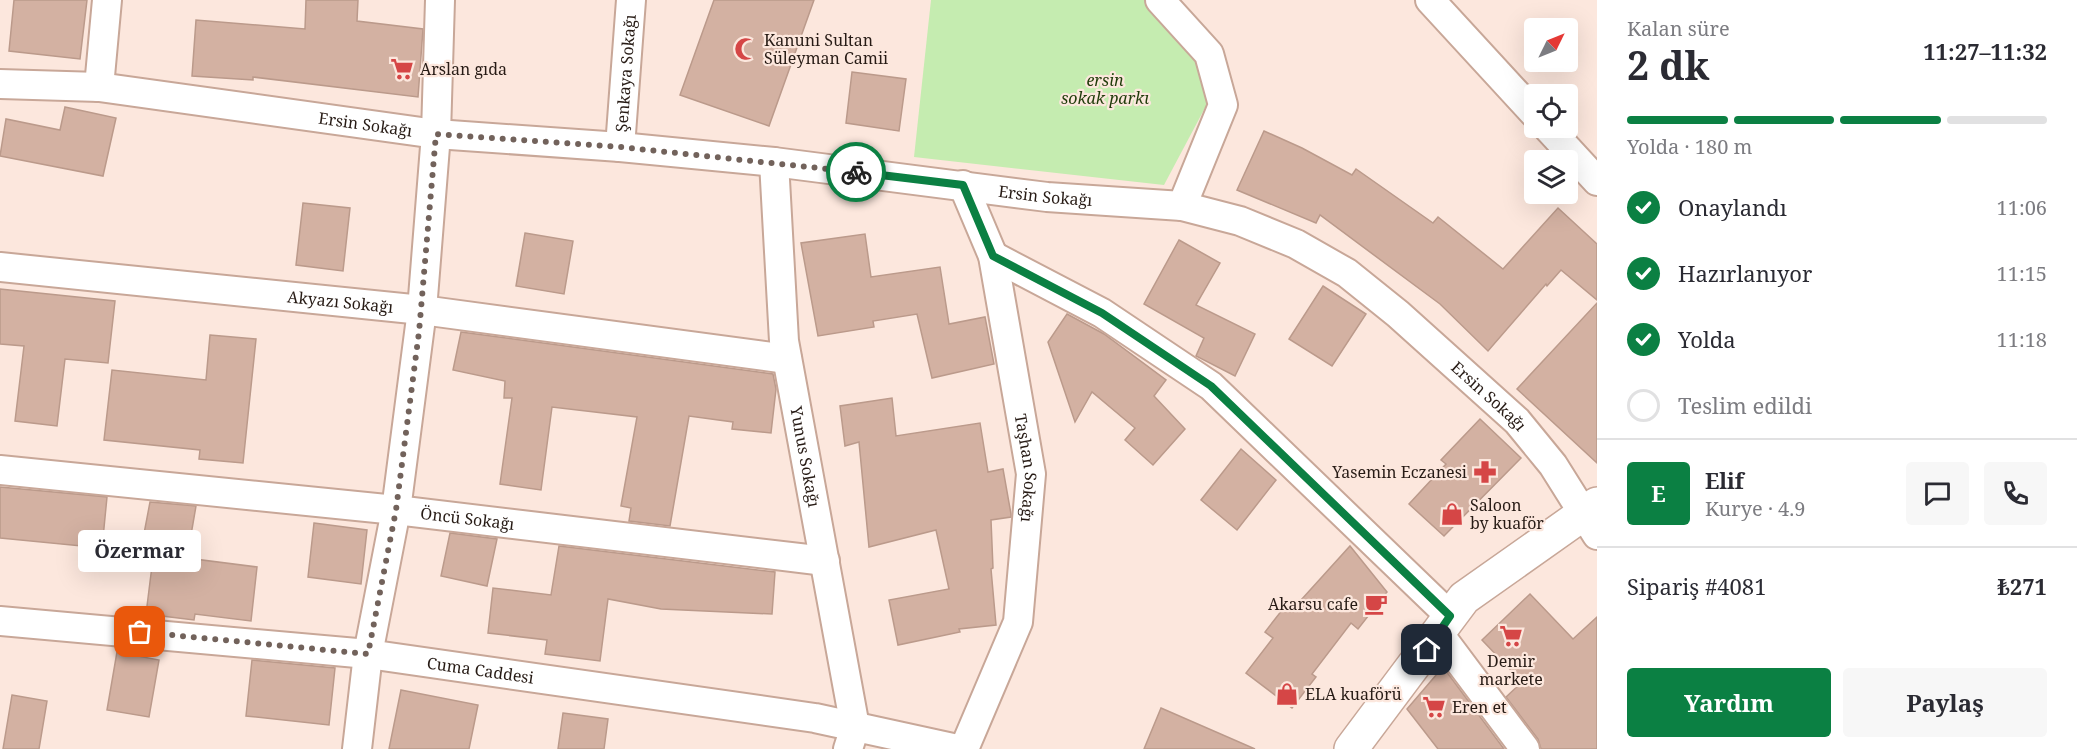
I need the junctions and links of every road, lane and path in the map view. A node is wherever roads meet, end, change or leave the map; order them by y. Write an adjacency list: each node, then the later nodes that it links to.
1 (107, 0): 7 (street)
2 (440, 0): 9 (street)
3 (631, 0): 11 (street, Şenkaya Sokağı)
4 (1161, 0): 15 (street)
5 (1430, 0): 8 (street)
6 (0, 84): 7 (street, Ersin Sokağı)
7 (99, 87): 9 (street, Ersin Sokağı)
8 (1524, 102)
9 (436, 134): 11 (street, Ersin Sokağı); 18 (street)
10 (1557, 138): 13 (street)
11 (620, 147): 12 (street, Ersin Sokağı)
12 (774, 162): 14 (street, Ersin Sokağı); 19 (street, Yunus Sokağı)
13 (1597, 181)
14 (963, 185): 15 (street, Ersin Sokağı); 16 (street, Taşhan Sokağı)
15 (1182, 206): 22 (street, Ersin Sokağı)
16 (993, 256): 25 (street); 30 (street, Taşhan Sokağı)
17 (0, 267): 18 (street, Akyazı Sokağı)
18 (422, 310): 19 (street, Akyazı Sokağı); 21 (street)
19 (787, 359): 23 (street, Yunus Sokağı)
20 (0, 470): 21 (street, Öncü Sokağı)
21 (396, 510): 23 (street, Öncü Sokağı); 26 (street)
22 (1592, 517): 25 (street)
23 (825, 561): 27 (street, Yunus Sokağı)
24 (0, 621): 26 (street, Cuma Caddesi)
25 (1445, 625): 31 (street); 32 (street)
26 (368, 654): 27 (street, Cuma Caddesi); 28 (street)
27 (852, 738): 29 (street, Cuma Caddesi)
28 (357, 749)
29 (957, 749)
30 (964, 749)
31 (1351, 749)
32 (1525, 749)

